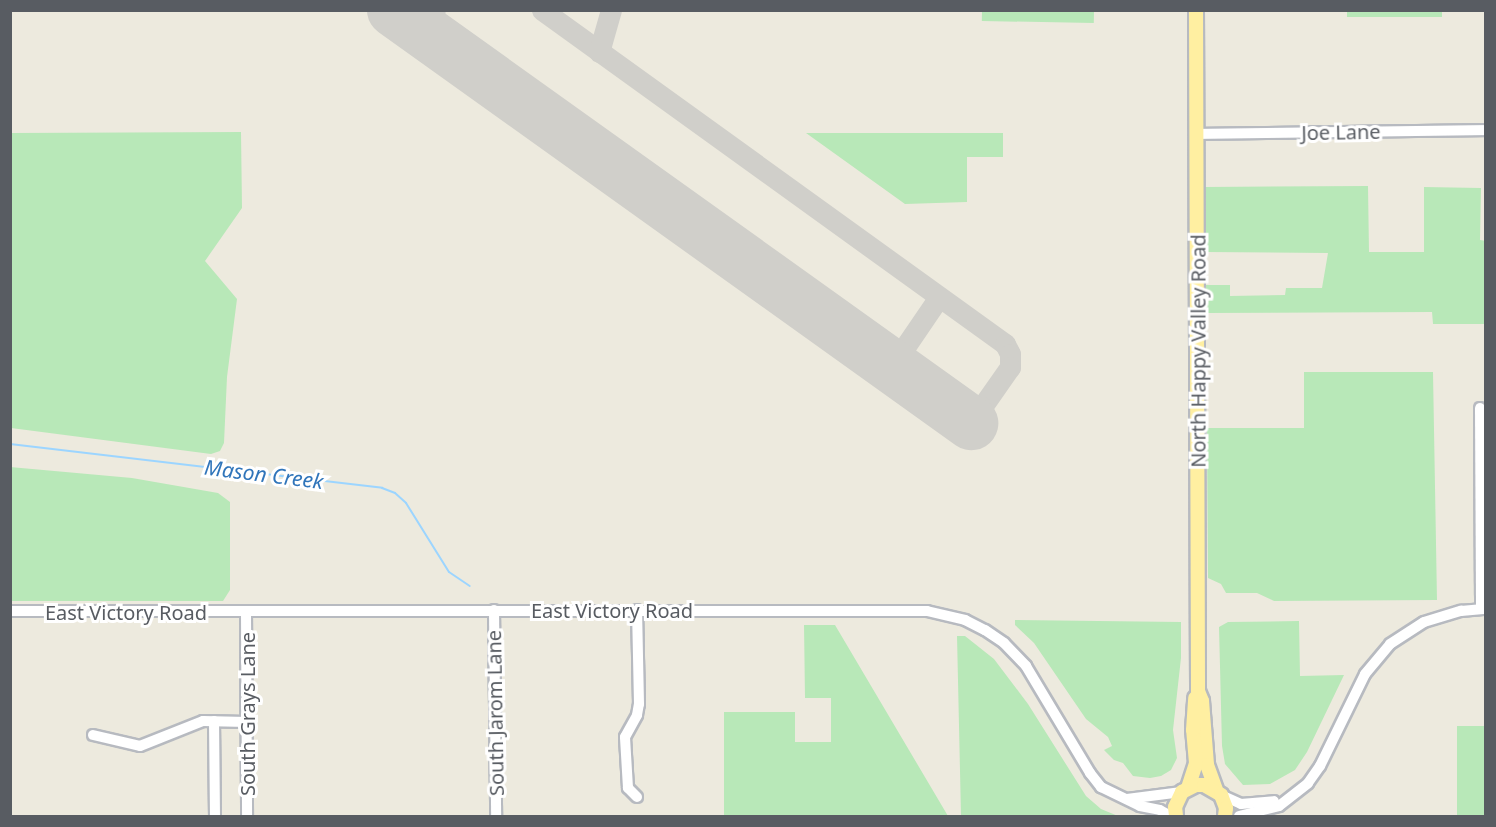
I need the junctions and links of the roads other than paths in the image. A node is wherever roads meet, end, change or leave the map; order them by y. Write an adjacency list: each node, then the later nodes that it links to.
1 (1196, 10): 3 (main road, North Happy Valley Road)
2 (1485, 130): 3 (street, Joe Lane)
3 (1197, 134): 10 (main road, North Happy Valley Road)
4 (1480, 408): 5 (street)
5 (1483, 609): 18 (street)
6 (494, 610): 7 (street, East Victory Road); 9 (street, East Victory Road); 21 (street, South Jarom Lane)
7 (637, 610): 16 (street); 17 (street, East Victory Road)
8 (10, 611): 9 (street, East Victory Road)
9 (246, 612): 12 (street, South Grays Lane)
10 (1198, 691): 14 (main road, North Happy Valley Road); 15 (main road, North Happy Valley Road)
11 (214, 721): 12 (street); 13 (street); 19 (street)
12 (247, 722): 20 (street, South Grays Lane)
13 (93, 735)
14 (1185, 790): 15 (main road); 17 (street); 23 (main road, North Happy Valley Road)
15 (1218, 793): 18 (street); 24 (main road, North Happy Valley Road)
16 (637, 797)
17 (1126, 799): 22 (street, East Victory Road)
18 (1286, 800): 25 (street)
19 (214, 816)
20 (248, 816)
21 (496, 816)
22 (1171, 816)
23 (1176, 816)
24 (1225, 816)
25 (1239, 816)

